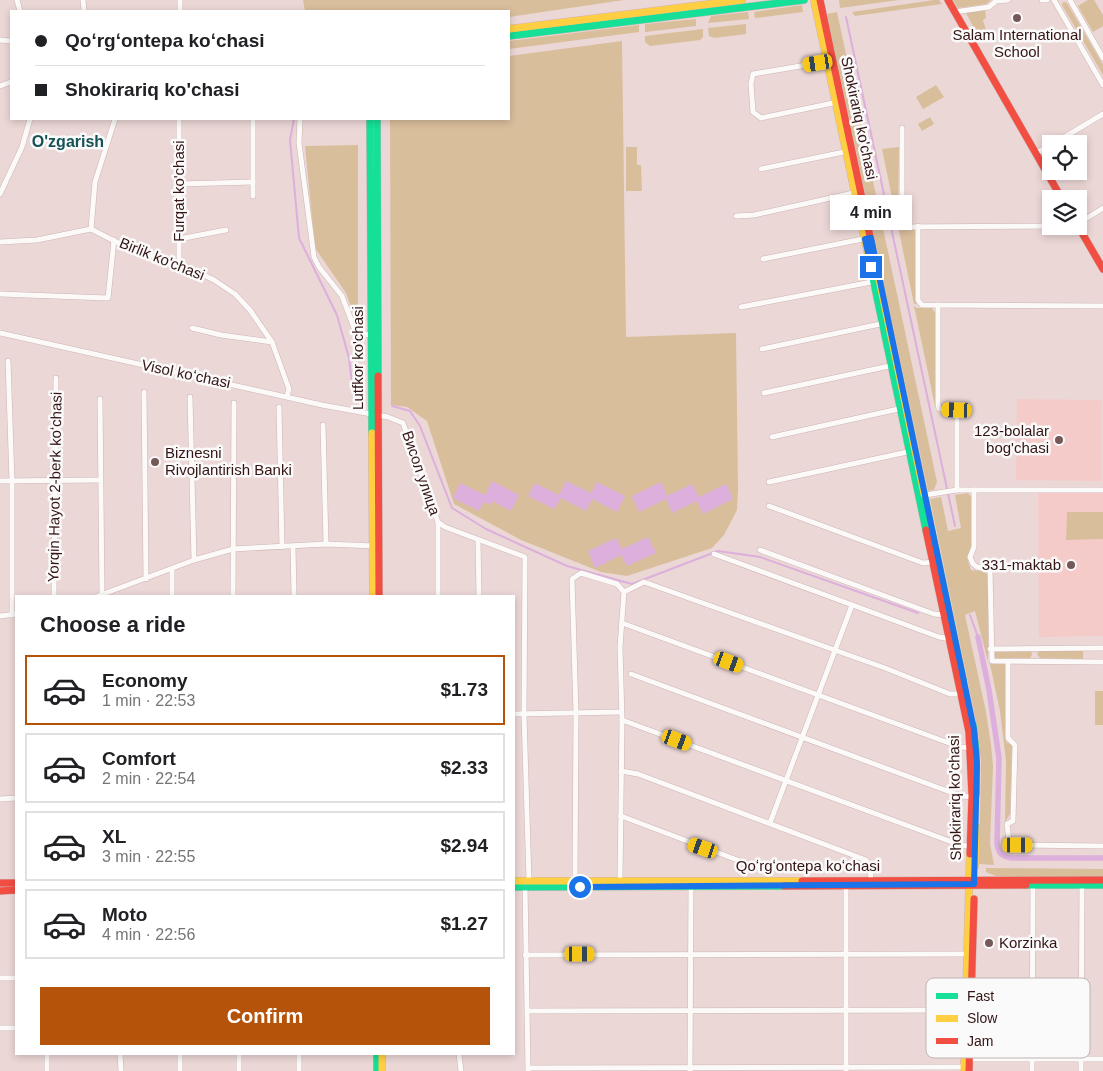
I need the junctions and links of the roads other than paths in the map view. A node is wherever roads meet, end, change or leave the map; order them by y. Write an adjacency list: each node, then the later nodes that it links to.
1 (742, 0): 12 (main road)
2 (804, 0): 13 (main road)
3 (814, 0): 15 (main road, Shokirariq ko'chasi)
4 (820, 0): 15 (main road, Shokirariq ko'chasi)
5 (948, 0): 11 (main road)
6 (1008, 0): 11 (street)
7 (1042, 0): 8 (street)
8 (1047, 0)
9 (1054, 0): 16 (street)
10 (1070, 0): 14 (street)
11 (953, 12): 30 (main road)
12 (510, 29)
13 (510, 36)
14 (1103, 58)
15 (830, 61): 17 (main road, Shokirariq ko'chasi); 17 (street)
16 (1103, 85)
17 (839, 102): 29 (main road, Shokirariq ko'chasi)
18 (1103, 114): 27 (street)
19 (30, 120): 36 (street)
20 (115, 120): 43 (street)
21 (179, 120): 33 (street, Furqat ko'chasi)
22 (253, 120): 32 (street)
23 (300, 120): 61 (street)
24 (370, 120): 61 (main road, Lutfkor ko'chasi)
25 (377, 120): 75 (main road, Lutfkor ko'chasi)
26 (902, 128): 41 (street)
27 (1067, 135)
28 (1042, 150): 30 (street)
29 (849, 151): 31 (street); 35 (main road, Shokirariq ko'chasi)
30 (1036, 153): 34 (main road)
31 (761, 169)
32 (253, 182): 33 (street); 37 (street)
33 (179, 184): 47 (street, Furqat ko'chasi)
34 (1057, 190)
35 (858, 192): 39 (street); 46 (main road, Shokirariq ko'chasi)
36 (0, 194)
37 (253, 196)
38 (1103, 208): 40 (street)
39 (736, 216)
40 (1087, 219)
41 (918, 226): 42 (street); 55 (street)
42 (1042, 226)
43 (91, 229): 48 (street, Birlik ko'chasi); 49 (street)
44 (226, 230): 47 (street)
45 (1084, 235): 52 (main road)
46 (868, 238): 50 (street); 53 (main road, Shokirariq ko'chasi)
47 (179, 239): 51 (street, Furqat ko'chasi)
48 (114, 240): 51 (street, Birlik ko'chasi); 54 (street)
49 (0, 242)
50 (763, 259)
51 (179, 263): 62 (street, Birlik ko'chasi)
52 (1103, 269)
53 (877, 281): 57 (street); 58 (main road, Shokirariq ko'chasi)
54 (0, 294)
55 (938, 306): 56 (street); 84 (street)
56 (1103, 306)
57 (741, 307)
58 (886, 323): 63 (street); 65 (main road, Shokirariq ko'chasi)
59 (192, 328): 62 (street)
60 (0, 333): 70 (street, Visol koʻchasi)
61 (371, 335): 75 (main road, Lutfkor ko'chasi)
62 (272, 342): 70 (street, Birlik ko'chasi)
63 (762, 349)
64 (8, 361): 79 (street)
65 (895, 365): 68 (street); 74 (main road, Shokirariq ko'chasi)
66 (56, 378): 80 (street, Yorqin Hayot 2-berk koʻchasi)
67 (144, 392): 101 (street)
68 (764, 393)
69 (190, 396): 98 (street)
70 (288, 396): 75 (street, Visol koʻchasi)
71 (100, 399): 81 (street)
72 (234, 403): 95 (street)
73 (279, 406): 93 (street)
74 (904, 408): 77 (street); 78 (main road, Shokirariq ko'chasi)
75 (375, 415): 89 (street, Висол улица); 92 (main road, Lutfkor ko'chasi)
76 (323, 425): 91 (street)
77 (772, 437)
78 (913, 451): 83 (street); 87 (main road, Shokirariq ko'chasi); 99 (main road, Shokirariq ko'chasi)
79 (12, 480): 80 (street); 82 (street); 114 (street)
80 (56, 480): 81 (street); 104 (street, Yorqin Hayot 2-berk koʻchasi)
81 (100, 480): 105 (street)
82 (0, 481)
83 (768, 482)
84 (954, 490): 85 (street); 87 (street)
85 (974, 490): 86 (street); 120 (street)
86 (1103, 490)
87 (925, 495): 99 (main road, Shokirariq ko'chasi)
88 (769, 506): 99 (street)
89 (438, 522): 90 (street, Висол улица); 111 (street)
90 (478, 540): 112 (street); 130 (street, Висол улица)
91 (326, 544): 92 (street); 94 (street)
92 (376, 546): 109 (main road, Lutfkor ko'chasi); 110 (main road, Lutfkor ko'chasi)
93 (282, 547): 94 (street); 95 (street)
94 (293, 547): 108 (street)
95 (232, 549): 98 (street); 107 (street)
96 (760, 550): 115 (street)
97 (714, 554): 113 (street)
98 (194, 560): 100 (street)
99 (936, 562): 115 (main road, Shokirariq ko'chasi); 118 (main road, Shokirariq ko'chasi)
100 (172, 569): 101 (street); 106 (street)
101 (146, 579): 103 (street)
102 (624, 592): 117 (street); 121 (street); 128 (street)
103 (114, 594)
104 (54, 595)
105 (100, 595)
106 (172, 595)
107 (233, 595)
108 (294, 595)
109 (373, 595)
110 (379, 595)
111 (438, 595)
112 (479, 595)
113 (852, 605): 118 (street); 121 (street)
114 (14, 615): 116 (street)
115 (945, 615): 118 (main road, Shokirariq ko'chasi)
116 (0, 616)
117 (622, 623): 125 (street); 127 (street)
118 (952, 639): 126 (main road, Shokirariq ko'chasi)
119 (1103, 648): 120 (street)
120 (990, 649): 122 (street)
121 (835, 650): 125 (street); 126 (street)
122 (1008, 662): 123 (street); 141 (street)
123 (1103, 662)
124 (632, 674): 132 (street)
125 (818, 694): 132 (street); 133 (street)
126 (964, 694): 133 (main road, Shokirariq ko'chasi)
127 (621, 712): 128 (street); 131 (street)
128 (576, 713): 130 (street); 146 (street)
129 (515, 714): 130 (street)
130 (524, 714): 154 (street)
131 (622, 720): 134 (street); 135 (street)
132 (802, 738): 135 (street); 136 (street)
133 (973, 748): 136 (main road, Shokirariq ko'chasi)
134 (622, 771): 139 (street); 140 (street)
135 (786, 780): 140 (street); 142 (street)
136 (974, 797): 142 (main road, Shokirariq ko'chasi)
137 (15, 798): 138 (street)
138 (0, 799)
139 (621, 816): 143 (street); 147 (street)
140 (770, 823): 144 (street)
141 (1103, 846)
142 (973, 847): 150 (main road, Shokirariq ko'chasi)
143 (748, 864)
144 (871, 880): 150 (main road, Qoʻrgʻontepa koʻchasi); 156 (main road, Qoʻrgʻontepa koʻchasi)
145 (1103, 880): 152 (main road, Qoʻrgʻontepa koʻchasi)
146 (575, 881): 147 (main road, Qoʻrgʻontepa koʻchasi); 154 (main road, Qoʻrgʻontepa koʻchasi)
147 (620, 881): 155 (main road, Qoʻrgʻontepa koʻchasi)
148 (0, 882): 153 (main road)
149 (515, 882): 154 (main road, Qoʻrgʻontepa koʻchasi)
150 (972, 882): 151 (main road, Qoʻrgʻontepa koʻchasi); 156 (main road, Qoʻrgʻontepa koʻchasi); 163 (main road, Shokirariq ko'chasi)
151 (1033, 882): 152 (main road, Qoʻrgʻontepa koʻchasi); 168 (street)
152 (1082, 882): 157 (main road, Qoʻrgʻontepa koʻchasi); 169 (street)
153 (15, 883)
154 (526, 883): 155 (main road, Qoʻrgʻontepa koʻchasi); 158 (main road, Qoʻrgʻontepa koʻchasi); 164 (street)
155 (690, 883): 156 (main road, Qoʻrgʻontepa koʻchasi); 162 (street)
156 (846, 883): 161 (street)
157 (1103, 885)
158 (515, 887)
159 (15, 890): 160 (main road)
160 (0, 891)
161 (844, 953): 162 (street); 163 (street); 171 (street)
162 (690, 954): 164 (street); 170 (street)
163 (970, 954): 167 (main road, Shokirariq ko'chasi)
164 (525, 955): 173 (street)
165 (0, 978): 166 (street)
166 (15, 978)
167 (969, 978)
168 (1032, 978)
169 (1081, 978)
170 (690, 1010): 171 (street); 173 (street); 189 (street)
171 (844, 1010): 172 (street); 190 (street)
172 (926, 1010)
173 (526, 1011): 188 (street)
174 (0, 1028): 175 (street)
175 (15, 1028)
176 (47, 1055): 192 (street)
177 (120, 1055): 193 (street)
178 (180, 1055): 194 (street)
179 (239, 1055): 195 (street)
180 (298, 1055): 196 (street)
181 (377, 1055): 197 (main road)
182 (382, 1055): 198 (main road)
183 (459, 1055): 199 (street)
184 (969, 1058): 185 (street); 191 (main road, Shokirariq ko'chasi)
185 (1032, 1059): 186 (street); 200 (street)
186 (1081, 1059): 187 (street); 201 (street)
187 (1103, 1059)
188 (528, 1069): 189 (street)
189 (690, 1069): 190 (street)
190 (846, 1069): 191 (street)
191 (966, 1069)
192 (47, 1071)
193 (121, 1071)
194 (180, 1071)
195 (239, 1071)
196 (299, 1071)
197 (377, 1071)
198 (382, 1071)
199 (461, 1071)
200 (1032, 1071)
201 (1081, 1071)

